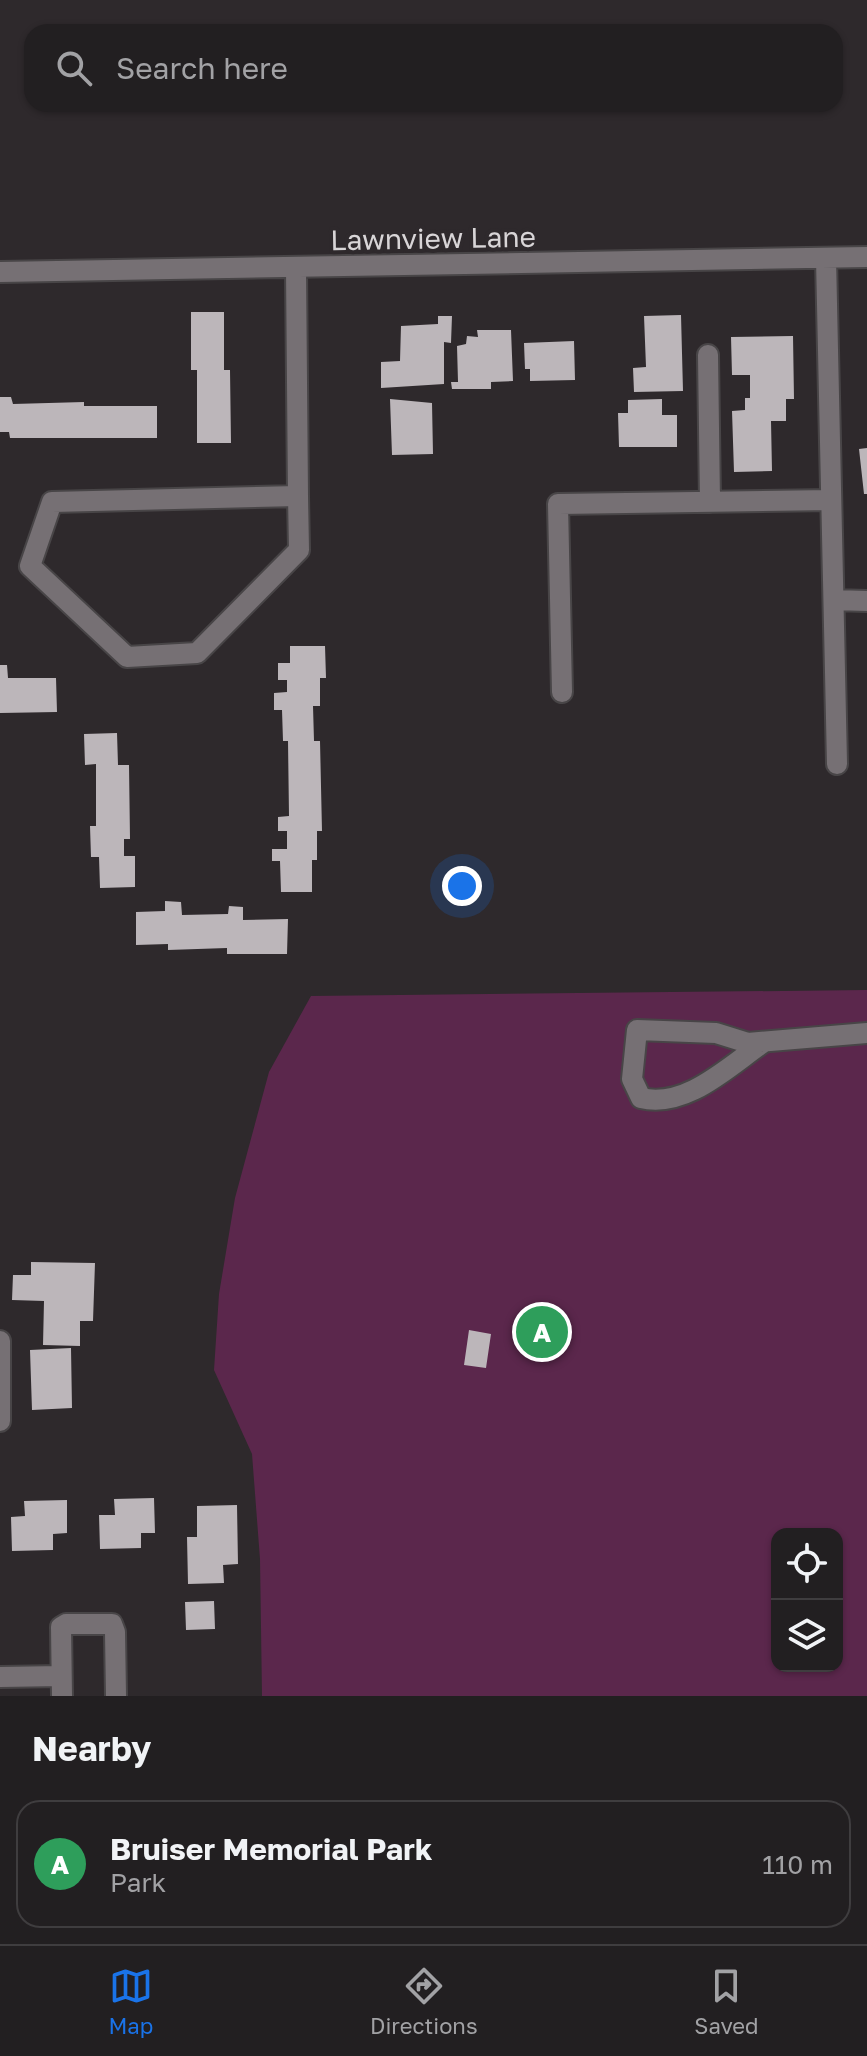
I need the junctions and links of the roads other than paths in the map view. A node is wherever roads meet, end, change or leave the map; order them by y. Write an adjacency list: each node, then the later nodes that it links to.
1 (867, 257): 2 (street, Lawnview Lane)
2 (826, 258): 3 (street, Lawnview Lane); 7 (street)
3 (296, 268): 4 (street, Lawnview Lane); 6 (street)
4 (0, 272)
5 (708, 355): 8 (street)
6 (298, 496): 6 (street)
7 (831, 500): 8 (street); 9 (street)
8 (710, 502): 11 (street)
9 (834, 600): 10 (street); 12 (street)
10 (867, 601)
11 (562, 692)
12 (837, 764)
13 (867, 1033): 14 (street)
14 (764, 1042): 14 (street)
15 (0, 1341): 16 (street)
16 (0, 1421)
17 (0, 1677): 18 (street)
18 (61, 1686): 19 (street)
19 (116, 1696)

